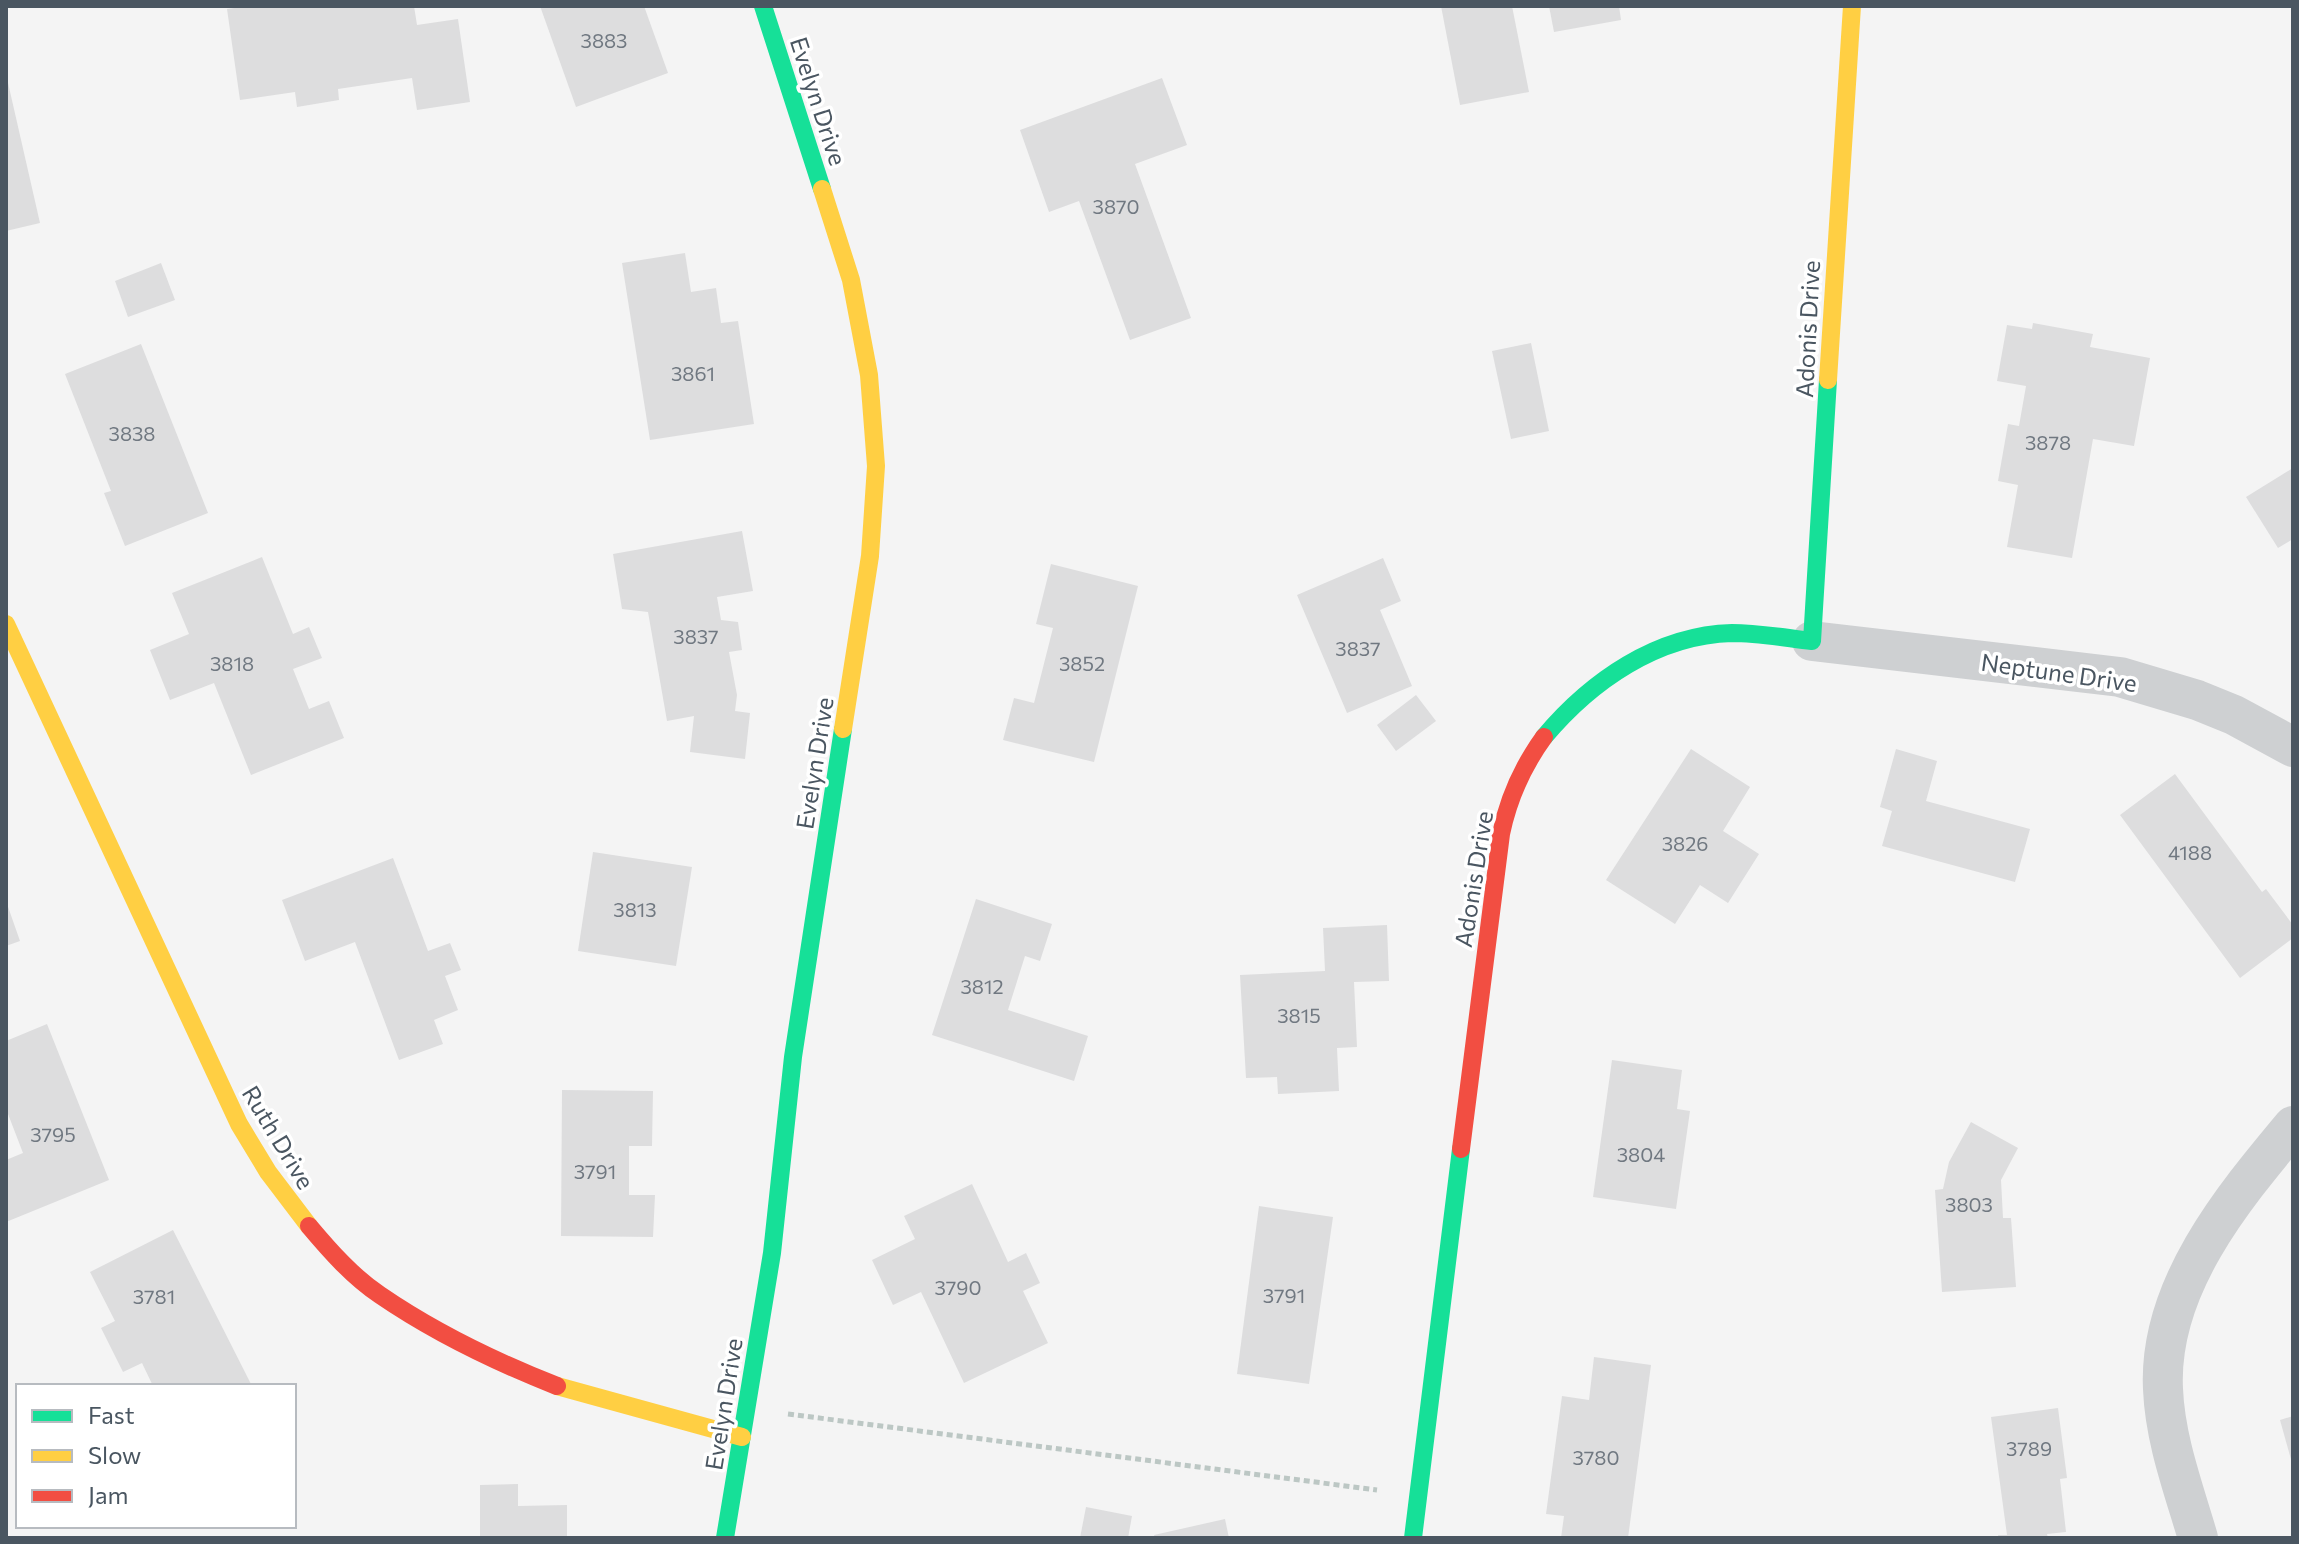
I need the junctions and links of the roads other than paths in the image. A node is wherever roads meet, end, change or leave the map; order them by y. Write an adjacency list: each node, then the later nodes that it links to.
1 (763, 6): 7 (street, Evelyn Drive)
2 (1852, 6): 4 (street, Adonis Drive)
3 (6, 624): 7 (street, Ruth Drive)
4 (1812, 641): 5 (street, Neptune Drive); 9 (street, Adonis Drive)
5 (2293, 747)
6 (2293, 1126): 10 (street)
7 (742, 1437): 8 (street, Evelyn Drive)
8 (725, 1538)
9 (1413, 1538)
10 (2198, 1538)

